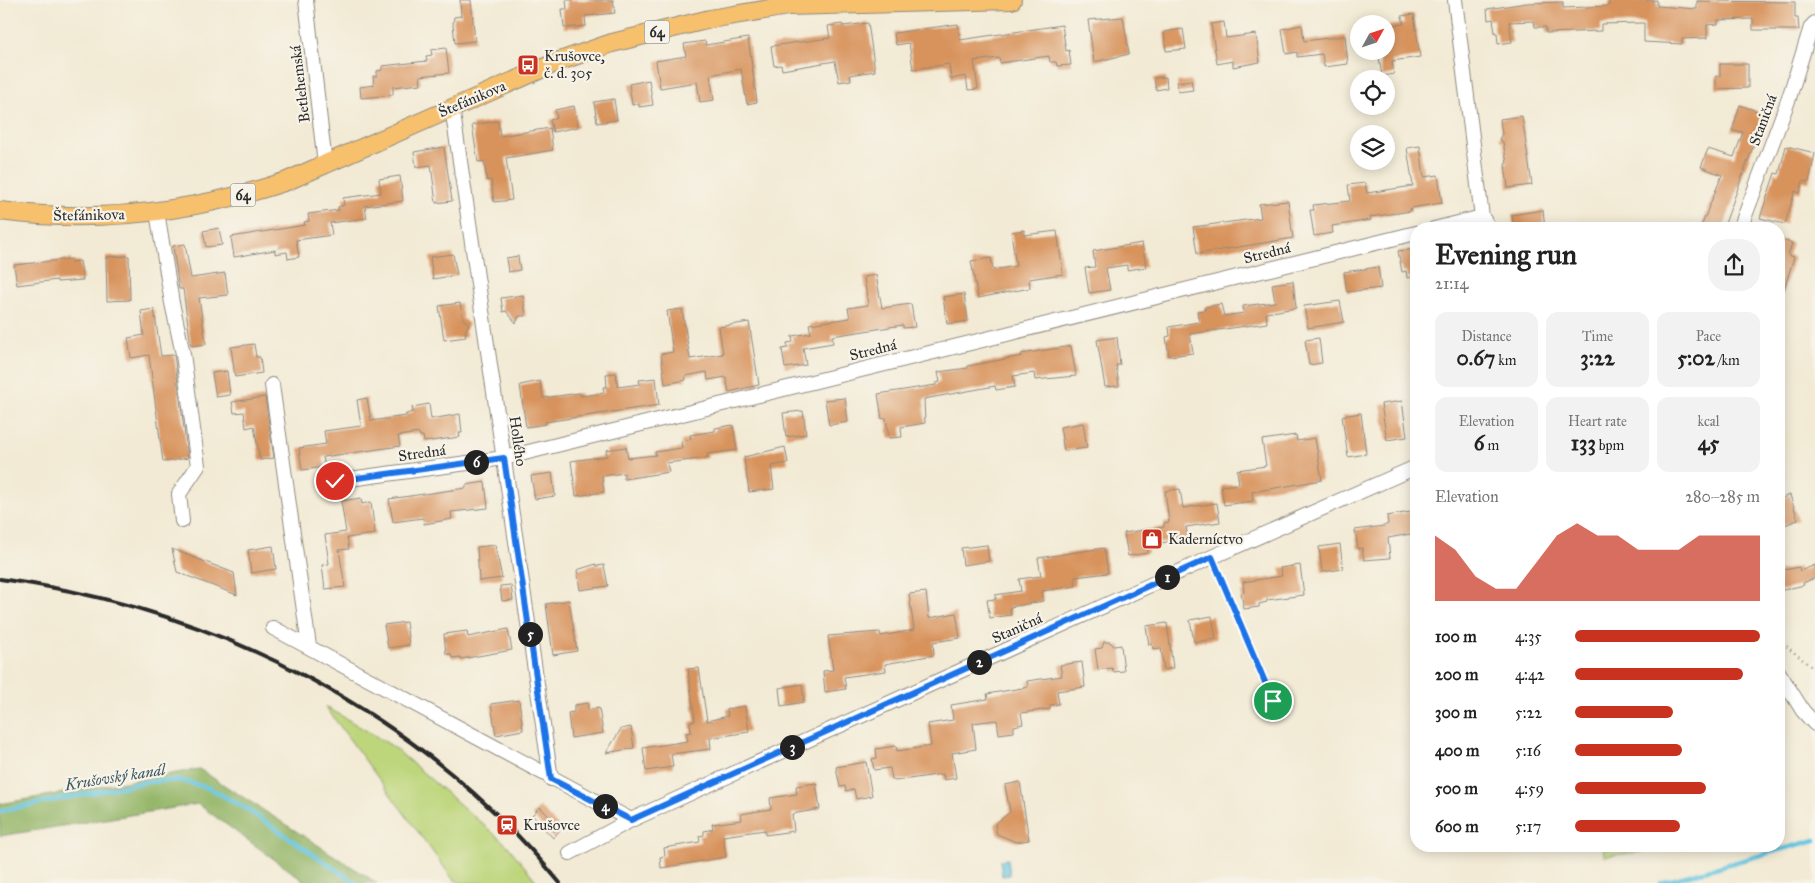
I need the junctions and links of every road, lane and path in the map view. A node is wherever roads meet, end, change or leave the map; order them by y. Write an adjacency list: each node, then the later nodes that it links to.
1 (306, 0): 7 (street, Betlehemská)
2 (1012, 0): 4 (main road, Štefánikova / 64)
3 (1456, 0): 10 (street)
4 (787, 3): 6 (main road, Štefánikova / 64)
5 (1815, 23): 13 (street, Staničná)
6 (452, 107): 7 (main road, Štefánikova / 64); 16 (street, Hollého)
7 (325, 164): 9 (main road, Štefánikova / 64)
8 (0, 211): 9 (main road, Štefánikova / 64)
9 (157, 212): 19 (street)
10 (1482, 217): 11 (street); 12 (street)
11 (1462, 222)
12 (1485, 222)
13 (1743, 222)
14 (1410, 234): 16 (street, Stredná)
15 (272, 385): 23 (street)
16 (504, 458): 18 (street, Stredná); 28 (street, Hollého)
17 (1410, 470): 20 (street, Staničná)
18 (335, 481)
19 (182, 520)
20 (1212, 557): 26 (path); 29 (street, Staničná)
21 (273, 628): 23 (street)
22 (1785, 645): 24 (path)
23 (309, 646): 28 (street)
24 (1815, 670)
25 (1785, 682): 27 (street)
26 (1273, 701)
27 (1815, 724)
28 (551, 779): 29 (street)
29 (631, 820): 30 (street, Staničná)
30 (570, 853)

